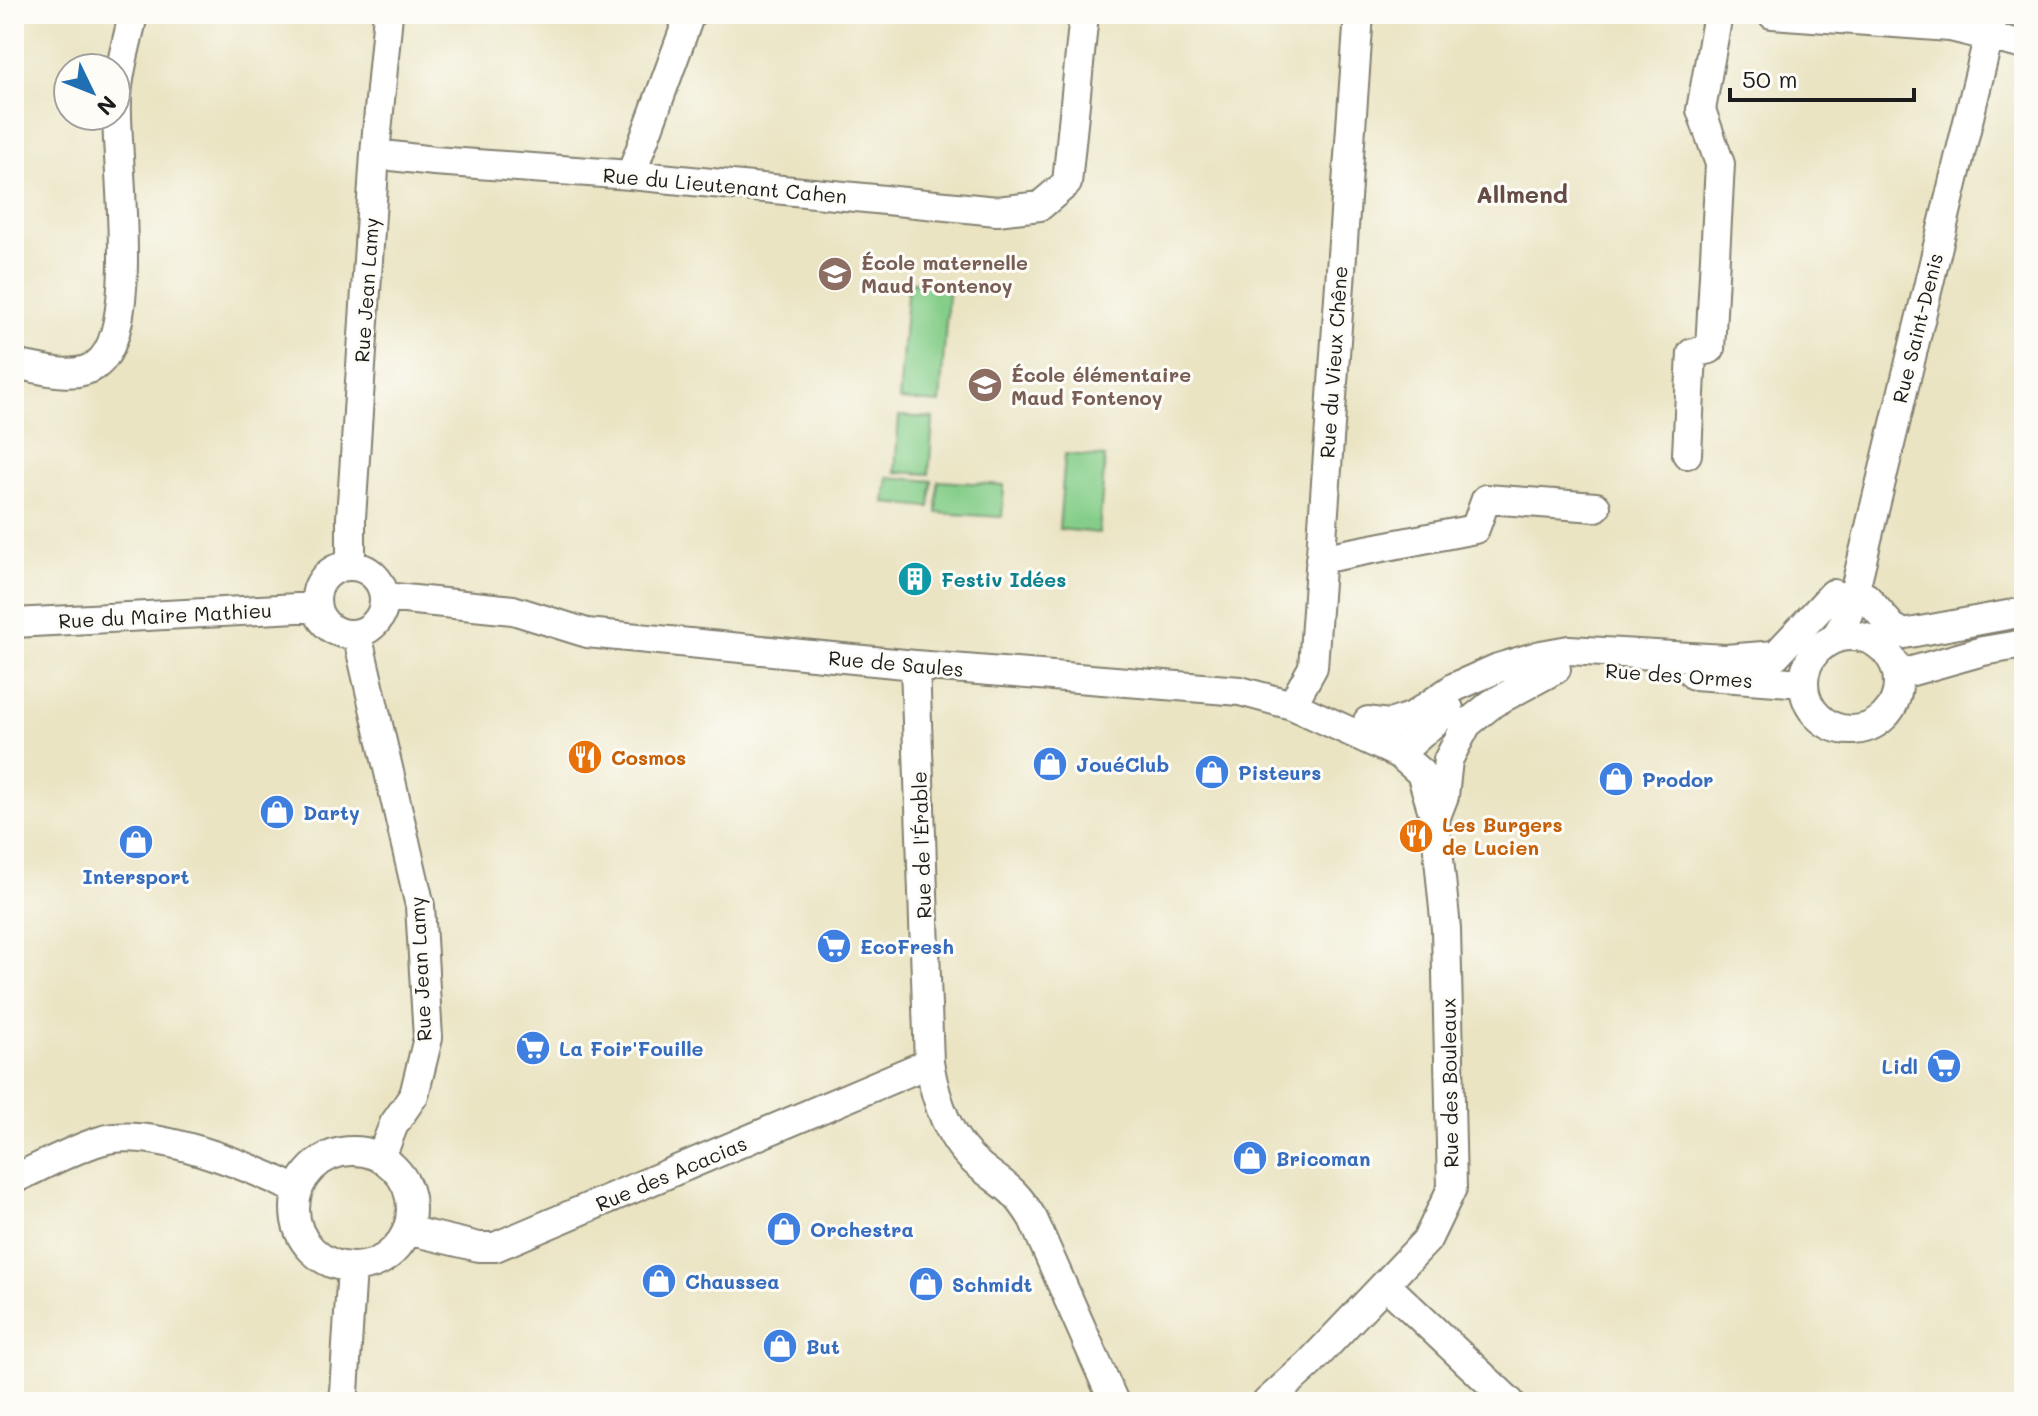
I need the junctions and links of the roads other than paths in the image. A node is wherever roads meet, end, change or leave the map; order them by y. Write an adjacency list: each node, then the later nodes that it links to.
1 (133, 14): 12 (street)
2 (388, 14): 10 (street, Rue Jean Lamy)
3 (690, 14): 11 (street)
4 (1084, 14): 11 (street, Rue du Lieutenant Cahen)
5 (1359, 14): 15 (street, Rue du Vieux Chêne)
6 (1718, 14): 13 (street)
7 (1772, 14): 8 (street)
8 (1992, 25): 9 (street); 18 (street, Rue Saint-Denis)
9 (2024, 45)
10 (375, 154): 11 (street, Rue du Lieutenant Cahen); 16 (street, Rue Jean Lamy)
11 (631, 175)
12 (14, 364)
13 (1687, 454)
14 (1596, 507): 15 (street)
15 (1320, 559): 29 (street, Rue du Vieux Chêne)
16 (351, 566): 17 (street); 19 (street)
17 (385, 597): 22 (street); 25 (street, Rue de Saules)
18 (1852, 602): 20 (street); 23 (street, Rue Saint-Denis); 30 (street)
19 (316, 607): 21 (street, Rue du Maire Mathieu); 22 (street)
20 (2024, 612)
21 (14, 623)
22 (357, 634): 35 (street, Rue Jean Lamy)
23 (1835, 638): 27 (street); 28 (street)
24 (2024, 644): 27 (street)
25 (915, 665): 29 (street, Rue de Saules); 34 (street, Rue de l'Érable)
26 (1556, 669): 28 (street, Rue des Ormes); 31 (street); 32 (street, Rue des Ormes)
27 (1898, 675): 28 (street)
28 (1803, 683)
29 (1292, 705): 32 (street, Rue de Saules)
30 (1368, 721)
31 (1453, 750): 32 (street); 33 (street)
32 (1399, 754): 33 (street, Rue des Bouleaux)
33 (1435, 819): 40 (street, Rue des Bouleaux)
34 (929, 1063): 38 (street, Rue des Acacias); 42 (street, Rue de l'Érable)
35 (381, 1157): 37 (street); 38 (street)
36 (14, 1179): 37 (street)
37 (297, 1190): 39 (street)
38 (407, 1230): 39 (street)
39 (352, 1268): 41 (street)
40 (1386, 1285): 43 (street, Rue des Bouleaux); 44 (street)
41 (341, 1402)
42 (1114, 1402)
43 (1267, 1402)
44 (1510, 1402)

